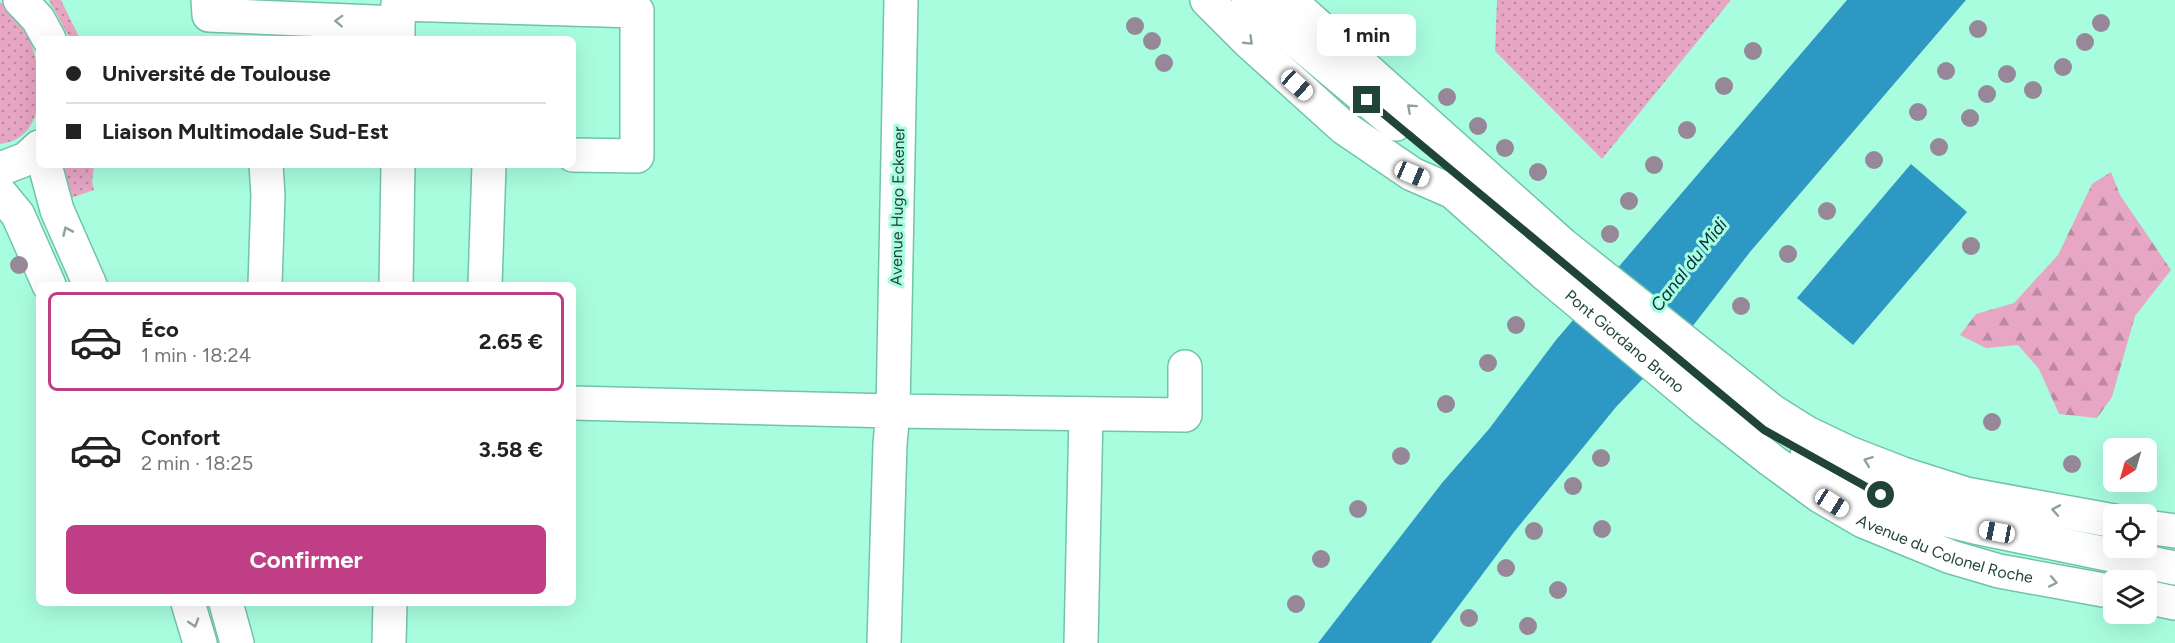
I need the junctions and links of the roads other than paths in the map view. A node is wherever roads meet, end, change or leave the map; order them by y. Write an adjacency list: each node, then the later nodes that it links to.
1 (20, 0): 8 (street)
2 (208, 0): 7 (street, one-way to 2)
3 (901, 0): 28 (street, Avenue Hugo Eckener)
4 (1207, 0): 17 (street, one-way to 17)
5 (1248, 0): 9 (street)
6 (1289, 0): 19 (street, one-way to 6)
7 (398, 31): 11 (street)
8 (47, 36)
9 (1367, 100): 17 (street); 19 (street)
10 (36, 150): 16 (street)
11 (576, 155)
12 (46, 168): 21 (street, one-way to 12)
13 (266, 168): 22 (street)
14 (398, 168): 23 (street)
15 (489, 168): 24 (street)
16 (0, 170)
17 (1453, 192): 19 (street)
18 (0, 193): 20 (street)
19 (1554, 258): 26 (street, Pont Giordano Bruno)
20 (48, 282)
21 (89, 282)
22 (266, 282)
23 (396, 282)
24 (485, 282)
25 (1185, 368): 29 (street)
26 (1718, 394): 30 (street, Avenue du Colonel Roche); 31 (street); 32 (street, one-way to 26)
27 (576, 403): 28 (street)
28 (893, 411): 29 (street); 45 (street, Avenue Hugo Eckener)
29 (1086, 414): 46 (street)
30 (1771, 460): 31 (street); 36 (street, Avenue du Colonel Roche, one-way to 36)
31 (1915, 512): 35 (street)
32 (2103, 519)
33 (2157, 528): 34 (street)
34 (2175, 531)
35 (2175, 568)
36 (2103, 590)
37 (2157, 599): 38 (street)
38 (2175, 603)
39 (189, 606): 42 (street, one-way to 42)
40 (227, 606): 43 (street)
41 (390, 606): 44 (street)
42 (200, 643)
43 (237, 643)
44 (389, 643)
45 (884, 643)
46 (1081, 643)

